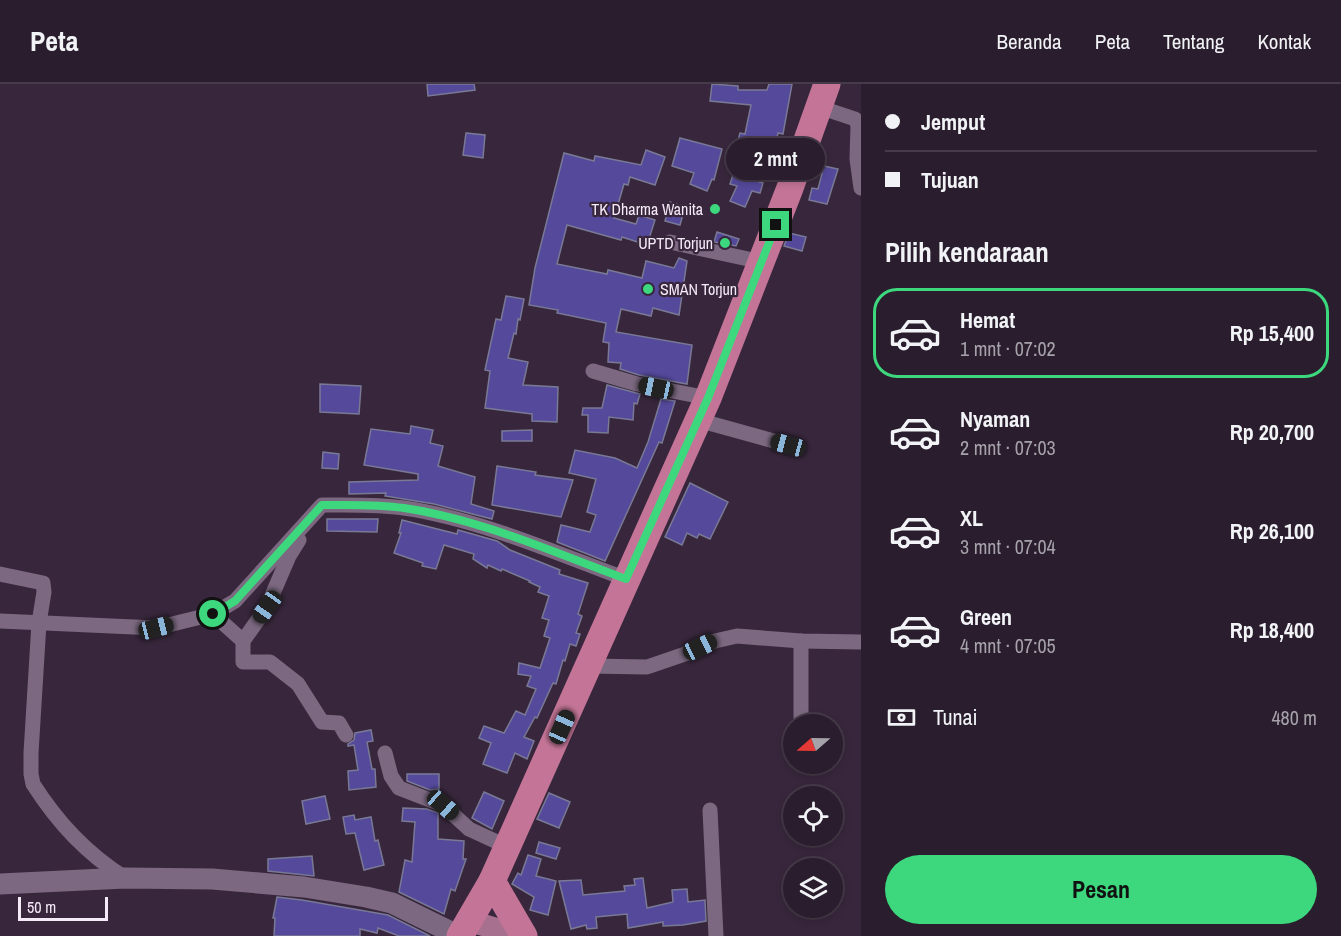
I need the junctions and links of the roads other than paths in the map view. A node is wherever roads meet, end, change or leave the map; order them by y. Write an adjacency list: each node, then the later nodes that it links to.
1 (823, 95): 2 (street); 4 (highway)
2 (861, 188)
3 (670, 242): 4 (street)
4 (762, 262): 6 (highway)
5 (593, 371): 6 (street)
6 (703, 409): 7 (street); 10 (highway)
7 (788, 445)
8 (322, 505): 10 (street); 11 (street); 15 (street)
9 (0, 574): 13 (street)
10 (626, 579): 17 (highway)
11 (213, 614): 13 (street); 15 (street)
12 (0, 621): 13 (street)
13 (39, 623): 23 (street)
14 (801, 641): 16 (street); 17 (street); 18 (street)
15 (243, 642): 19 (street)
16 (861, 642)
17 (589, 666): 22 (highway)
18 (801, 714)
19 (346, 735)
20 (385, 753): 22 (street)
21 (710, 810): 28 (street)
22 (508, 848): 24 (highway)
23 (125, 878): 25 (street); 26 (street)
24 (492, 881): 26 (highway); 27 (highway)
25 (2, 884)
26 (463, 931): 27 (main road)
27 (522, 936)
28 (716, 936)

